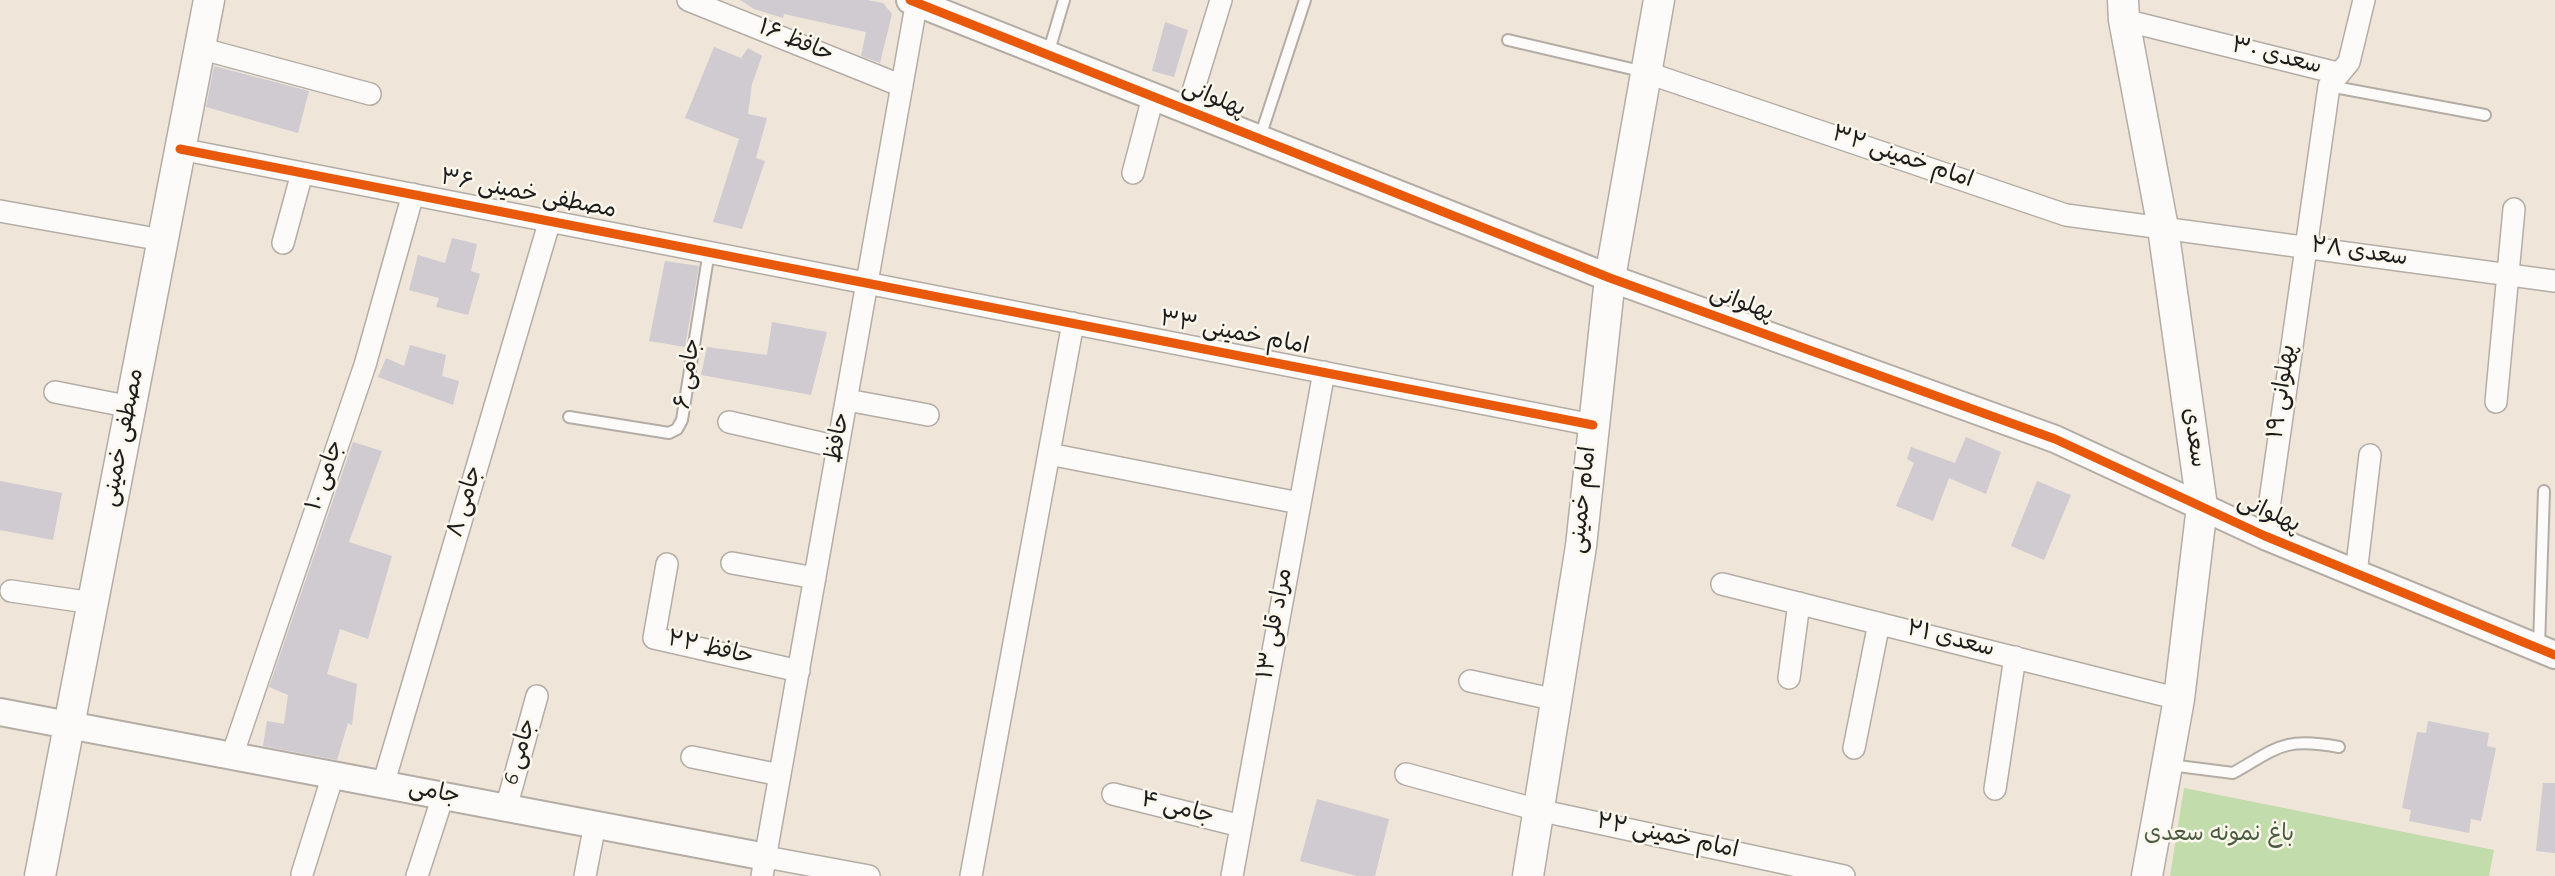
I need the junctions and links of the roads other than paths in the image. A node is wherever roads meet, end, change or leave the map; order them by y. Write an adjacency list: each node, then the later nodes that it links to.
1 (209, 0): 11 (main road, مصطفی خمینی)
2 (688, 0): 15 (street, حافظ ۱۶)
3 (1064, 0): 12 (lane)
4 (1221, 0): 18 (street)
5 (1305, 0): 20 (lane)
6 (1659, 0): 13 (main road, امام خمینی)
7 (2364, 0): 14 (street)
8 (915, 1): 12 (street, پهلوانی); 15 (street, حافظ)
9 (2124, 10): 14 (street, سعدی ۳۰); 28 (main road, سعدی)
10 (1508, 40): 13 (lane)
11 (199, 48): 16 (street); 21 (main road, مصطفی خمینی)
12 (1048, 55): 17 (street, پهلوانی)
13 (1646, 72): 28 (street, امام خمینی ۳۲); 34 (main road, امام خمینی)
14 (2333, 79): 19 (lane); 31 (street, سعدی ۳۰)
15 (902, 86): 36 (street, حافظ)
16 (370, 93)
17 (1153, 97): 18 (street, پهلوانی); 23 (street)
18 (1187, 111): 20 (street, پهلوانی)
19 (2485, 116)
20 (1259, 139): 34 (street, پهلوانی)
21 (180, 149): 22 (street, مصطفی خمینی ۳۶); 29 (main road, مصطفی خمینی)
22 (302, 173): 24 (street, مصطفی خمینی ۳۶); 30 (street)
23 (1133, 173)
24 (413, 194): 27 (street, مصطفی خمینی ۳۶); 75 (street, جامی ۱۰)
25 (2514, 209): 33 (street)
26 (0, 211): 29 (street)
27 (550, 220): 32 (street, مصطفی خمینی ۳۶); 81 (street, جامی ۸)
28 (2163, 228): 31 (street, سعدی ۲۸); 52 (main road, سعدی)
29 (162, 240): 42 (main road, مصطفی خمینی)
30 (283, 243)
31 (2304, 247): 33 (street, سعدی ۲۸); 53 (street, پهلوانی ۱۹)
32 (709, 251): 36 (street, مصطفی خمینی ۳۶); 44 (lane, جامی ۶)
33 (2506, 274): 35 (street, سعدی ۲۸); 41 (street)
34 (1611, 278): 46 (main road, امام خمینی); 52 (street, پهلوانی)
35 (2555, 281)
36 (867, 283): 37 (street, امام خمینی ۳۳); 40 (street, حافظ)
37 (1073, 323): 38 (street, امام خمینی ۳۳); 48 (street)
38 (1324, 372): 46 (street, امام خمینی ۳۳); 51 (street, مراد قلی ۱۳)
39 (55, 392): 42 (street)
40 (847, 400): 43 (street); 47 (street, حافظ)
41 (2496, 402)
42 (131, 407): 60 (main road, مصطفی خمینی)
43 (928, 415)
44 (569, 417)
45 (729, 422): 47 (street)
46 (1593, 425): 70 (main road, امام خمینی)
47 (838, 447): 57 (street, حافظ)
48 (1049, 454): 51 (street); 96 (street)
49 (2370, 455): 56 (street)
50 (2544, 491): 63 (lane)
51 (1299, 503): 88 (street, مراد قلی ۱۳)
52 (2202, 506): 53 (street, پهلوانی); 69 (main road, سعدی)
53 (2264, 536): 56 (street, پهلوانی)
54 (732, 563): 57 (street)
55 (667, 564): 65 (street, حافظ ۲۲)
56 (2356, 574): 63 (street, پهلوانی)
57 (815, 578): 65 (street, حافظ)
58 (1721, 584): 61 (street, سعدی ۲۱)
59 (11, 592): 60 (street)
60 (93, 603): 72 (main road, مصطفی خمینی)
61 (1799, 603): 62 (street, سعدی ۲۱); 66 (street)
62 (1878, 623): 64 (street, سعدی ۲۱); 73 (street)
63 (2547, 652)
64 (2015, 657): 69 (street, سعدی ۲۱); 82 (street)
65 (799, 671): 80 (street, حافظ)
66 (1788, 678)
67 (1471, 681): 70 (street)
68 (537, 696): 85 (street, جامی 6)
69 (2179, 699): 77 (main road, سعدی)
70 (1556, 700): 86 (main road, امام خمینی)
71 (0, 712): 72 (street, جامی)
72 (69, 726): 75 (street, جامی); 92 (main road, مصطفی خمینی)
73 (1854, 747)
74 (2339, 747): 77 (lane)
75 (232, 756): 79 (street, جامی)
76 (692, 757): 80 (street)
77 (2167, 764): 99 (main road, سعدی)
78 (1406, 774): 86 (street, امام خمینی ۲۲)
79 (333, 775): 81 (street, جامی); 90 (street)
80 (780, 775): 89 (street, حافظ)
81 (383, 785): 84 (street, جامی)
82 (1995, 789)
83 (1113, 794): 88 (street, جامی ۴)
84 (443, 796): 85 (street, جامی); 93 (street)
85 (506, 808): 87 (street, جامی)
86 (1538, 810): 91 (street, امام خمینی ۲۲); 98 (main road, امام خمینی)
87 (595, 824): 89 (street, جامی); 94 (street)
88 (1241, 826): 97 (street, مراد قلی ۱۳)
89 (764, 866): 95 (street, جامی)
90 (302, 874)
91 (1840, 875)
92 (40, 876)
93 (417, 876)
94 (585, 876)
95 (869, 876)
96 (971, 876)
97 (1232, 876)
98 (1528, 876)
99 (2147, 876)

